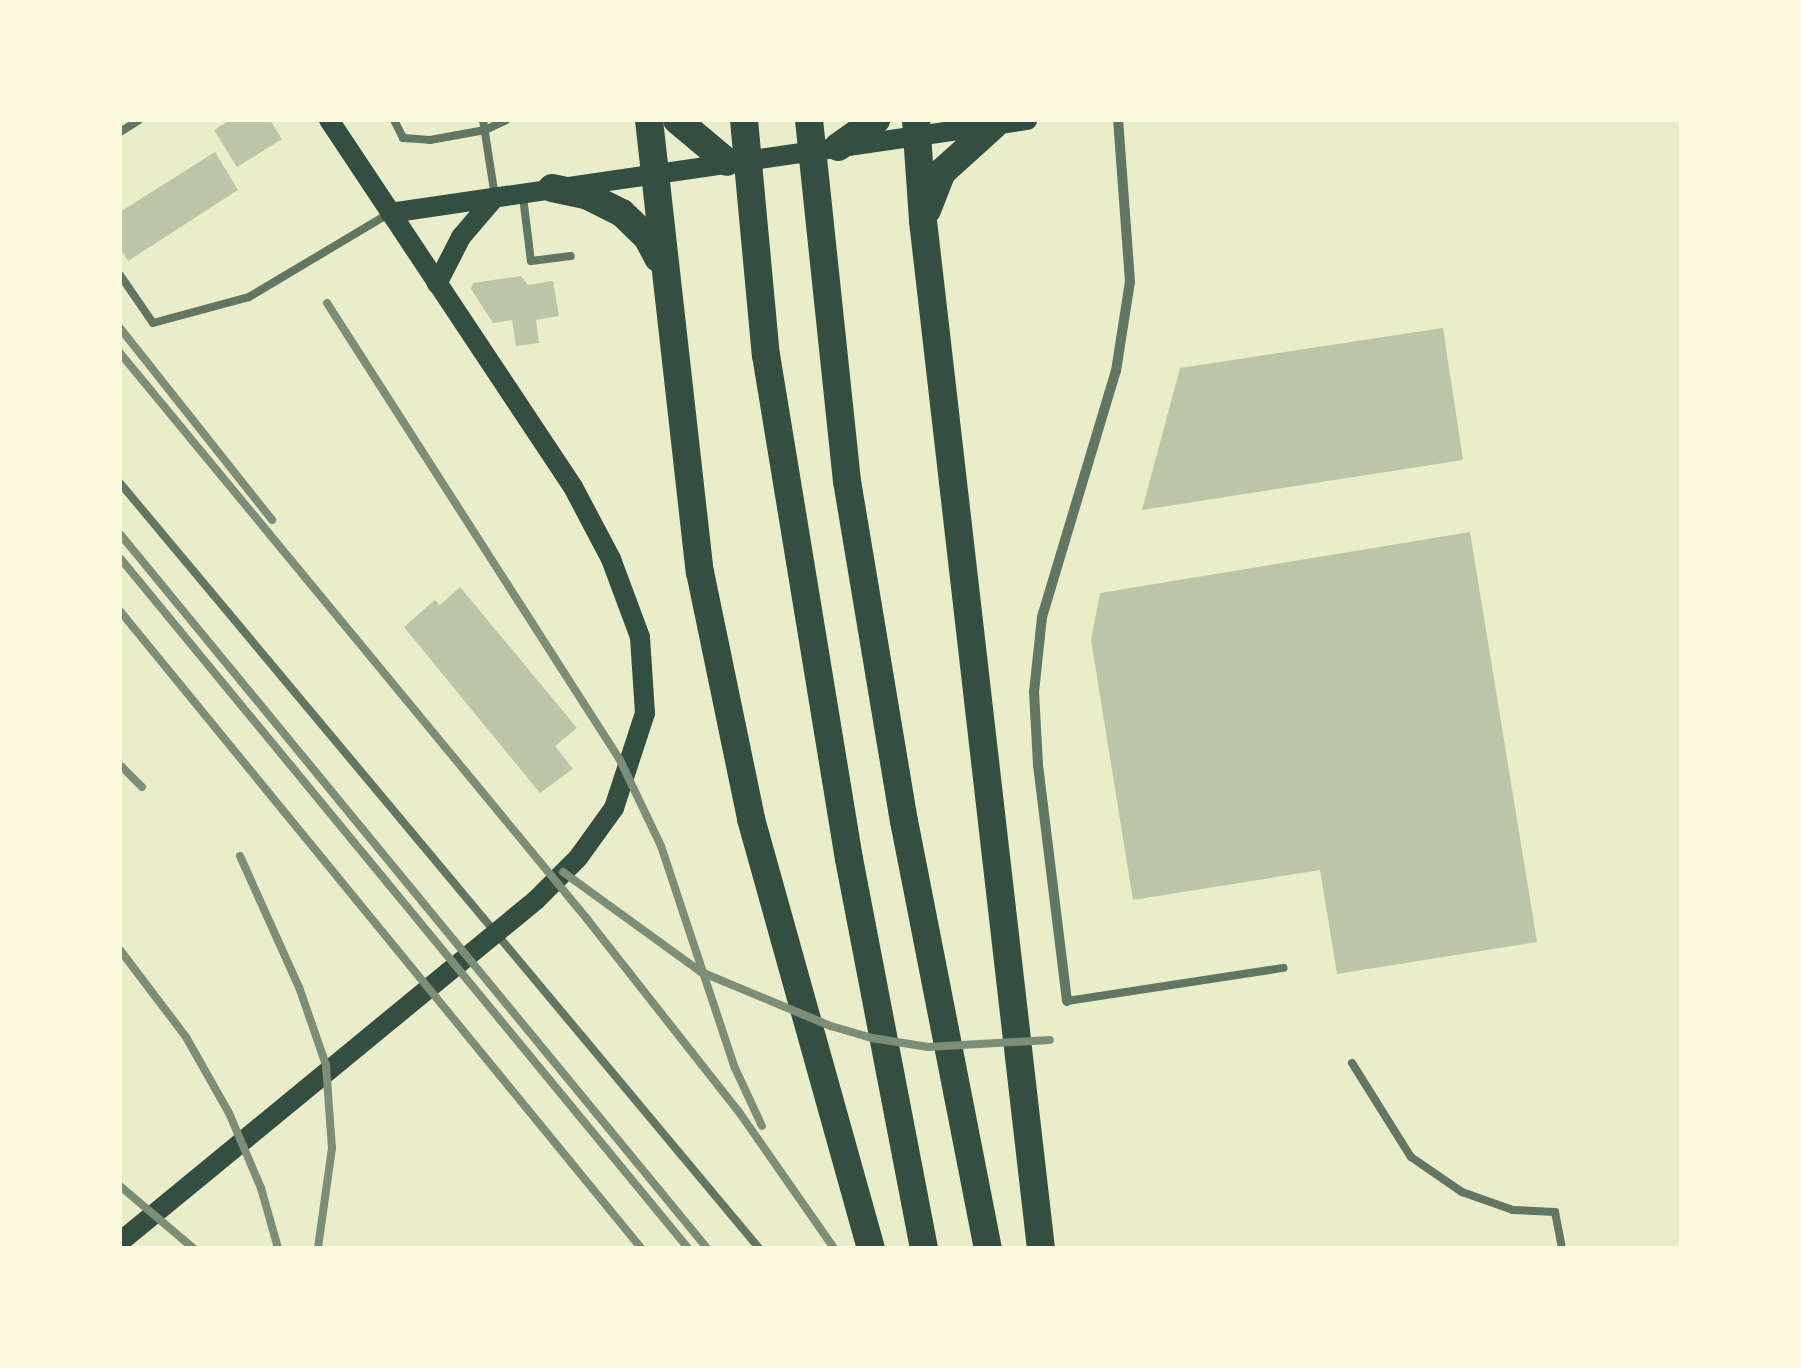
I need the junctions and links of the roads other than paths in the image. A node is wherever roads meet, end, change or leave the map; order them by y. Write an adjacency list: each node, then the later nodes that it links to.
1 (140, 120): 16 (lane)
2 (328, 120): 23 (main road)
3 (394, 120): 15 (lane)
4 (483, 120): 15 (lane)
5 (506, 120): 15 (lane)
6 (649, 120): 19 (highway)
7 (677, 120): 18 (highway)
8 (744, 120): 36 (highway)
9 (809, 120): 37 (highway)
10 (876, 120): 17 (highway)
11 (1027, 120): 13 (main road)
12 (1118, 120): 31 (street)
13 (994, 125): 14 (main road); 24 (highway)
14 (917, 128): 17 (main road); 24 (highway)
15 (485, 130): 22 (lane)
16 (120, 132)
17 (838, 147): 18 (main road)
18 (727, 162): 19 (main road)
19 (652, 172): 20 (main road); 26 (highway)
20 (552, 188): 21 (main road); 26 (highway)
21 (522, 192): 22 (main road); 25 (lane)
22 (495, 196): 23 (main road); 28 (main road)
23 (390, 213): 27 (lane); 28 (main road)
24 (923, 221): 38 (highway)
25 (572, 256)
26 (665, 273): 35 (highway)
27 (120, 275)
28 (437, 284): 33 (main road)
29 (120, 482): 34 (lane)
30 (1283, 968): 31 (lane)
31 (1066, 1001)
32 (1352, 1064): 39 (lane)
33 (120, 1242)
34 (758, 1248)
35 (871, 1248)
36 (924, 1248)
37 (988, 1248)
38 (1041, 1248)
39 (1562, 1248)

